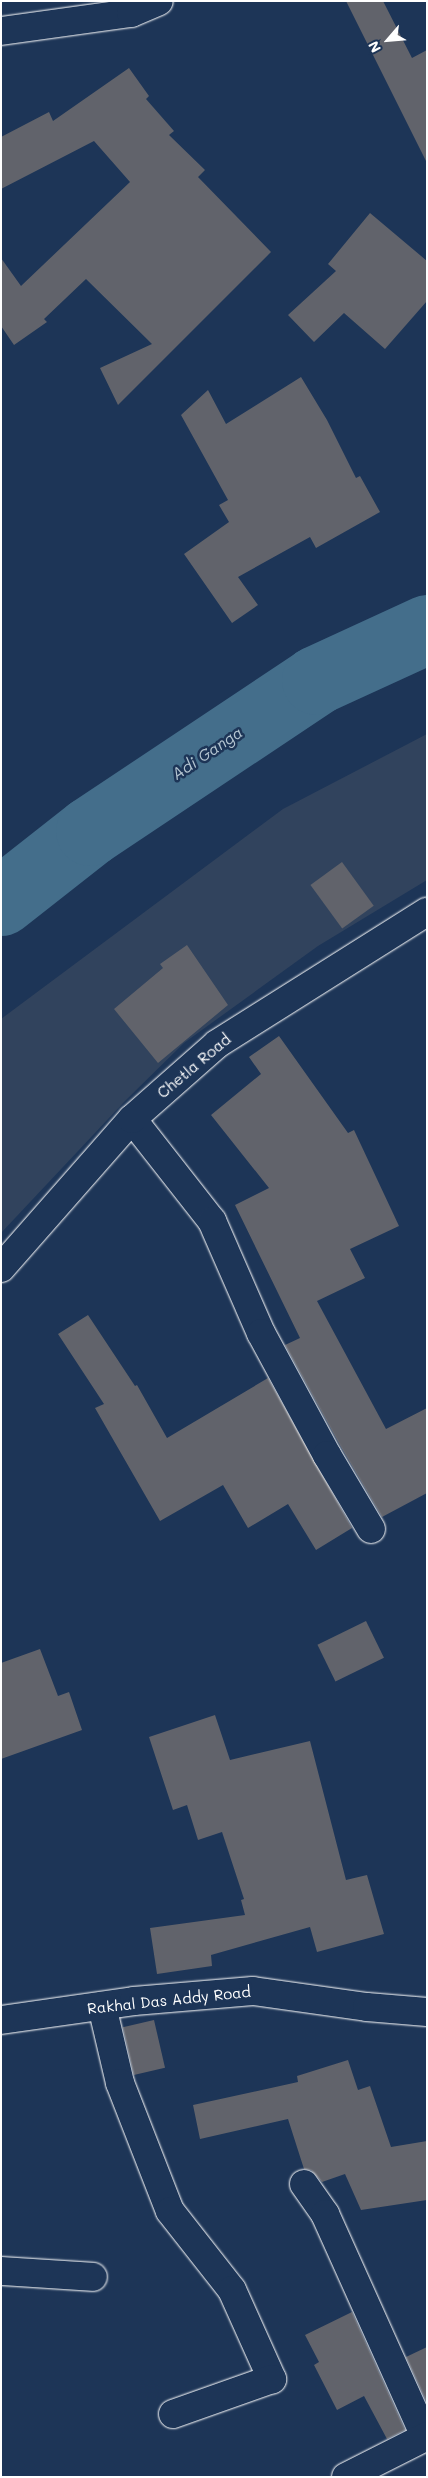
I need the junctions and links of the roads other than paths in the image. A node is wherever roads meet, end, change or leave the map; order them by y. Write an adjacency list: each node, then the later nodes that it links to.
1 (159, 1): 2 (street)
2 (1, 31)
3 (427, 912): 4 (street, Chetla Road)
4 (132, 1119): 5 (street, Chetla Road); 6 (street)
5 (1, 1268)
6 (371, 1529)
7 (102, 2006): 8 (street, Rakhal Das Addy Road); 9 (street, Rakhal Das Addy Road); 13 (street)
8 (427, 2012)
9 (1, 2020)
10 (304, 2184): 14 (street)
11 (1, 2271): 12 (street)
12 (93, 2277)
13 (173, 2414)
14 (426, 2437): 15 (street)
15 (346, 2477)

